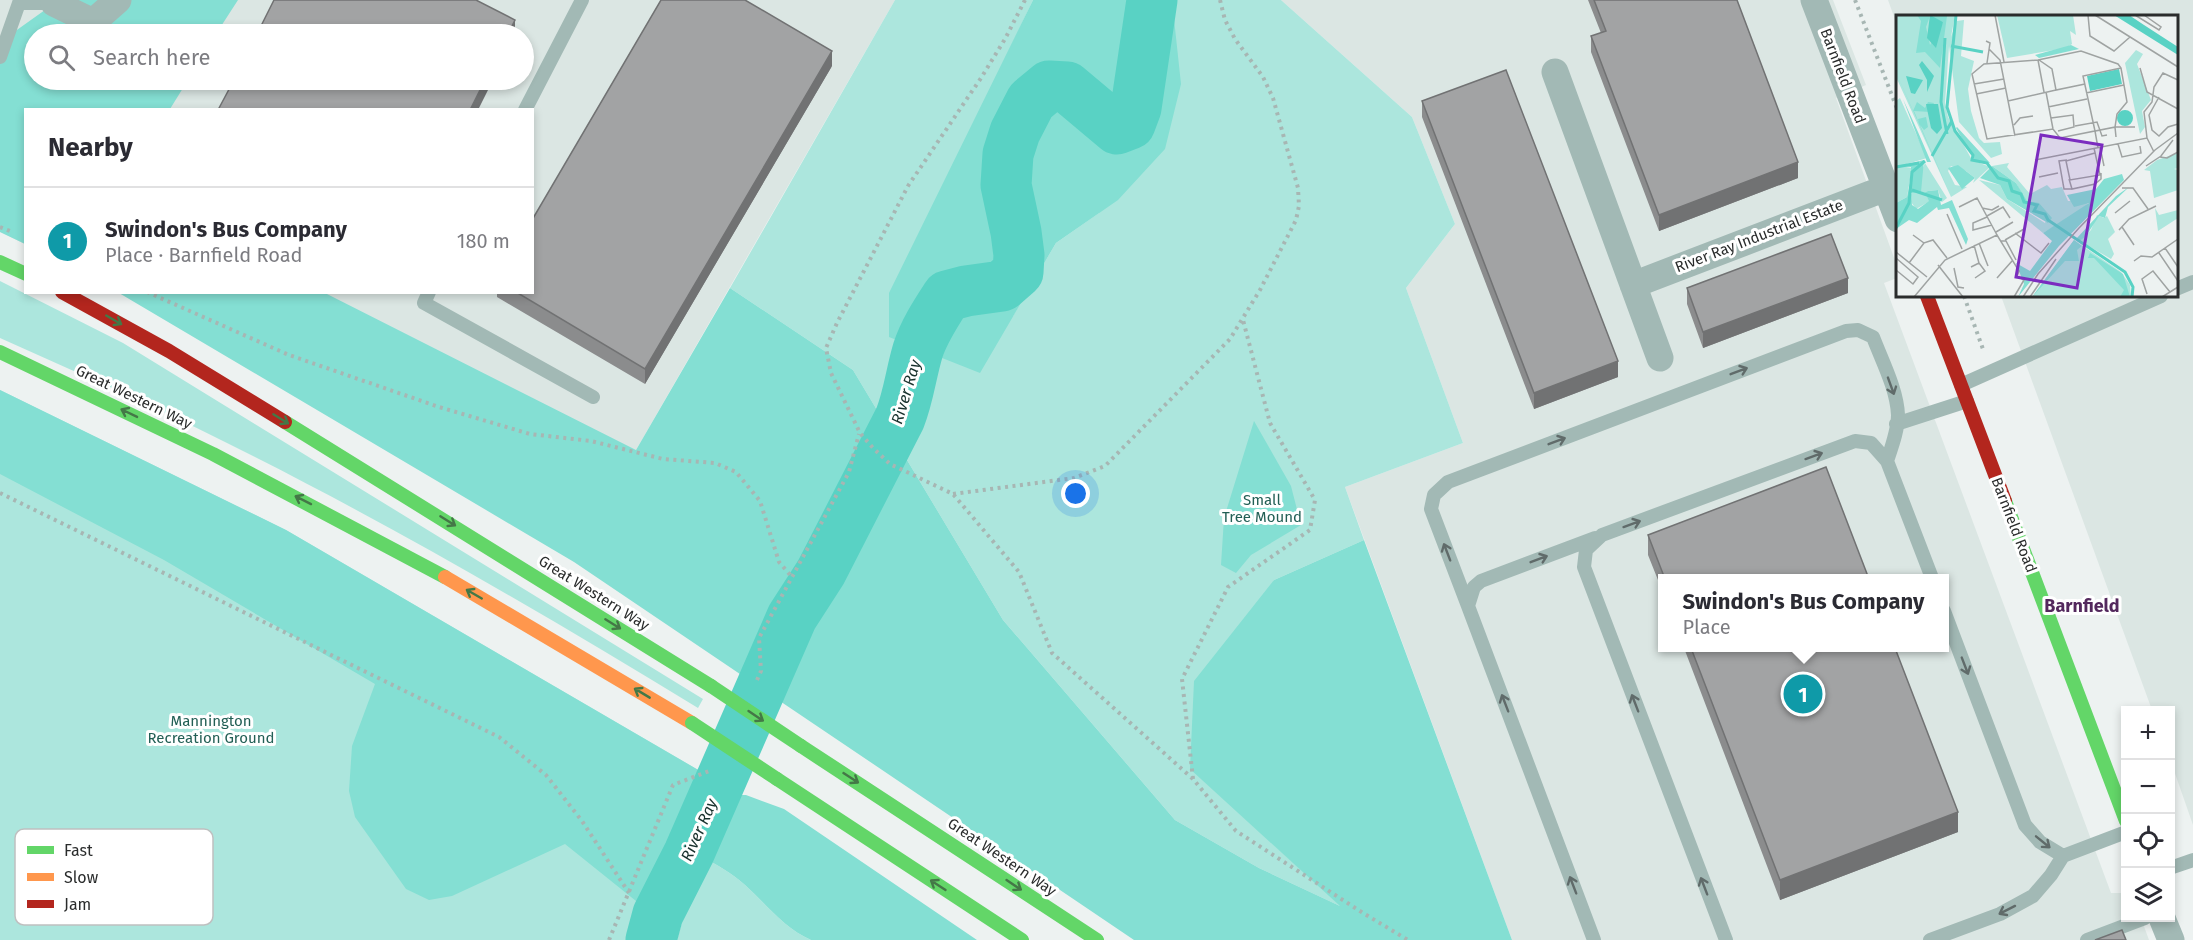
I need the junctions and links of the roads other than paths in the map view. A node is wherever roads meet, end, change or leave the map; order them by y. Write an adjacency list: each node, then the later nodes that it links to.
1 (117, 0): 4 (street)
2 (582, 0): 7 (lane)
3 (1814, 0): 8 (street, Barnfield Road)
4 (54, 3): 5 (lane)
5 (0, 57)
6 (1555, 72): 13 (street)
7 (526, 108)
8 (1886, 188): 9 (street, Barnfield Road); 13 (street, River Ray Industrial Estate)
9 (1896, 214)
10 (0, 262): 11 (main road)
11 (24, 273)
12 (2193, 282): 14 (lane)
13 (1633, 285): 20 (street)
14 (2178, 288)
15 (66, 294): 38 (main road, Great Western Way, one-way to 38, bridge)
16 (428, 294): 22 (lane)
17 (1927, 297): 21 (main road, Barnfield Road)
18 (2159, 297): 21 (lane)
19 (0, 352): 37 (main road, Great Western Way, one-way to 19, bridge)
20 (1660, 358)
21 (1961, 385): 23 (main road, Barnfield Road)
22 (593, 397)
23 (1967, 401): 24 (lane); 30 (main road, Barnfield Road)
24 (1896, 424): 25 (lane); 28 (lane, one-way to 24)
25 (1887, 461): 26 (lane, one-way to 25); 27 (lane)
26 (1602, 535): 28 (lane, one-way to 26); 40 (lane, one-way to 26)
27 (1930, 574)
28 (1468, 606): 39 (lane, one-way to 28)
29 (1949, 624): 32 (lane, one-way to 32)
30 (2123, 814)
31 (2121, 834): 32 (lane)
32 (2062, 856): 41 (lane, one-way to 41)
33 (2193, 860): 34 (lane)
34 (2175, 866)
35 (2134, 922): 42 (lane)
36 (2163, 922): 43 (street)
37 (1022, 940)
38 (1097, 940)
39 (1594, 940)
40 (1726, 940)
41 (1930, 940)
42 (2087, 940)
43 (2170, 940)

